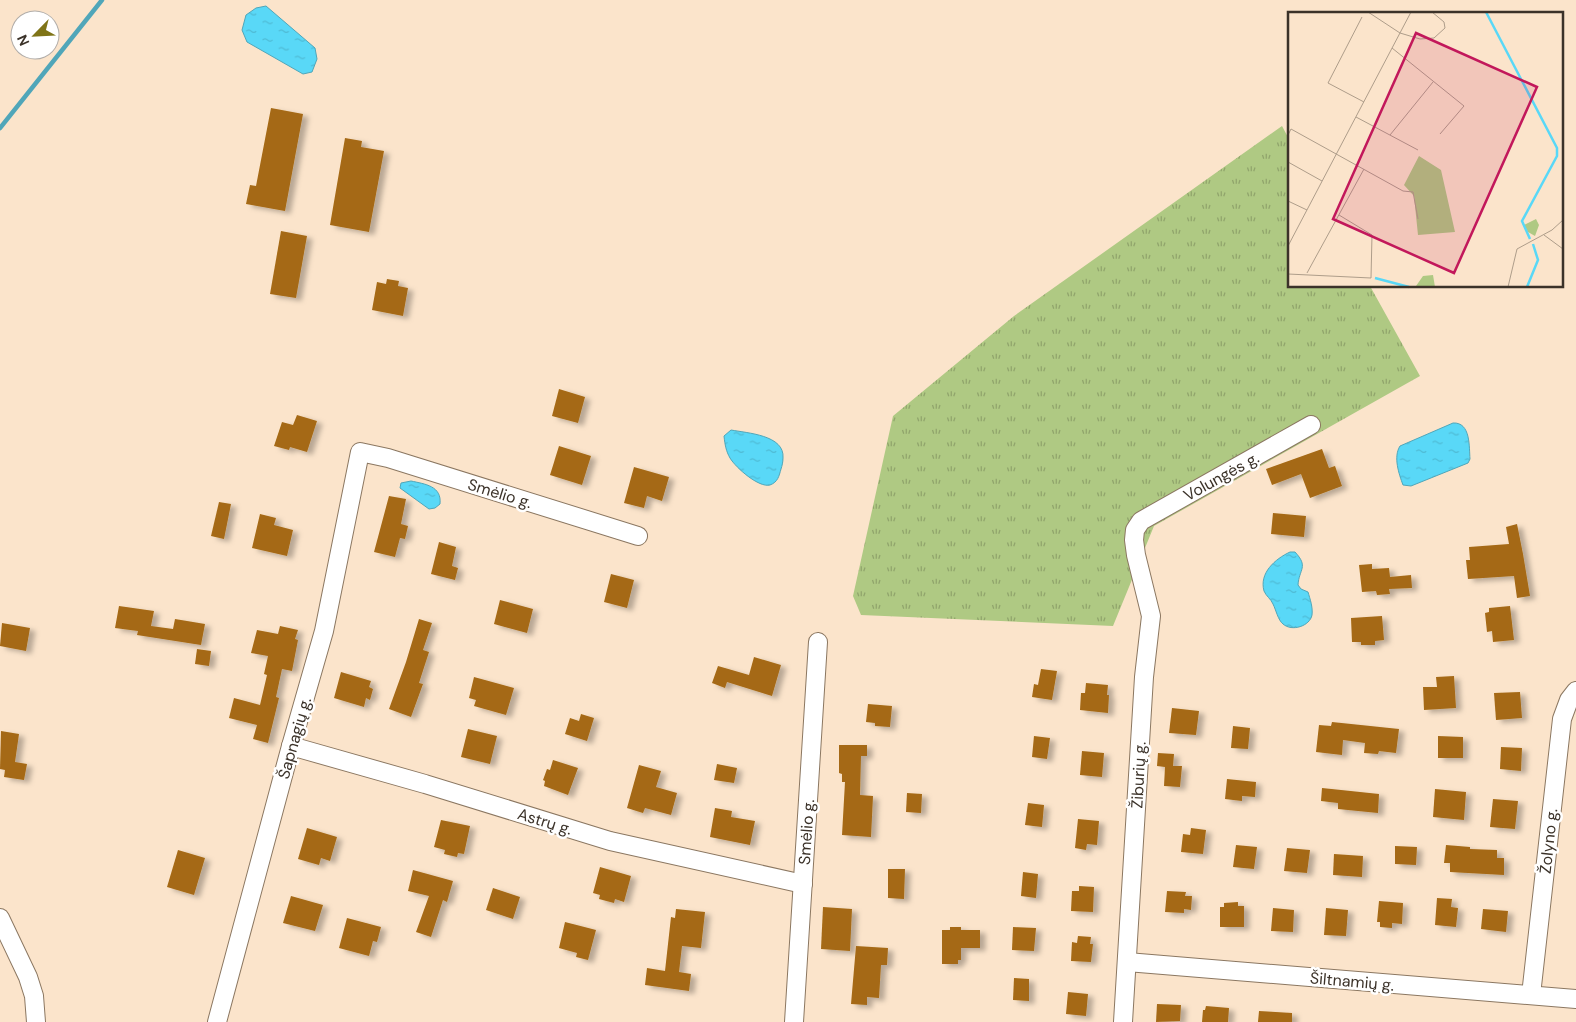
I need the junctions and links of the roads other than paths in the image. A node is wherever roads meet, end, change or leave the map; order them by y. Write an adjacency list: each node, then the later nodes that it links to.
1 (1311, 425): 3 (street, Volungės g.)
2 (360, 452): 4 (street, Smėlio g.); 7 (street, Šapnagių g.)
3 (1135, 530): 10 (street, Žiburių g.)
4 (638, 536)
5 (818, 642): 8 (street, Smėlio g.)
6 (1576, 691): 11 (street, Žolyno g.)
7 (291, 746): 8 (street, Astrų g.); 14 (street, Šapnagių g.)
8 (802, 884): 15 (street, Smėlio g.)
9 (0, 918): 13 (street)
10 (1127, 962): 11 (street, Šiltnamių g.); 16 (street, Žiburių g.)
11 (1531, 996): 12 (street, Šiltnamių g.)
12 (1576, 999)
13 (36, 1022)
14 (217, 1022)
15 (794, 1022)
16 (1123, 1022)

